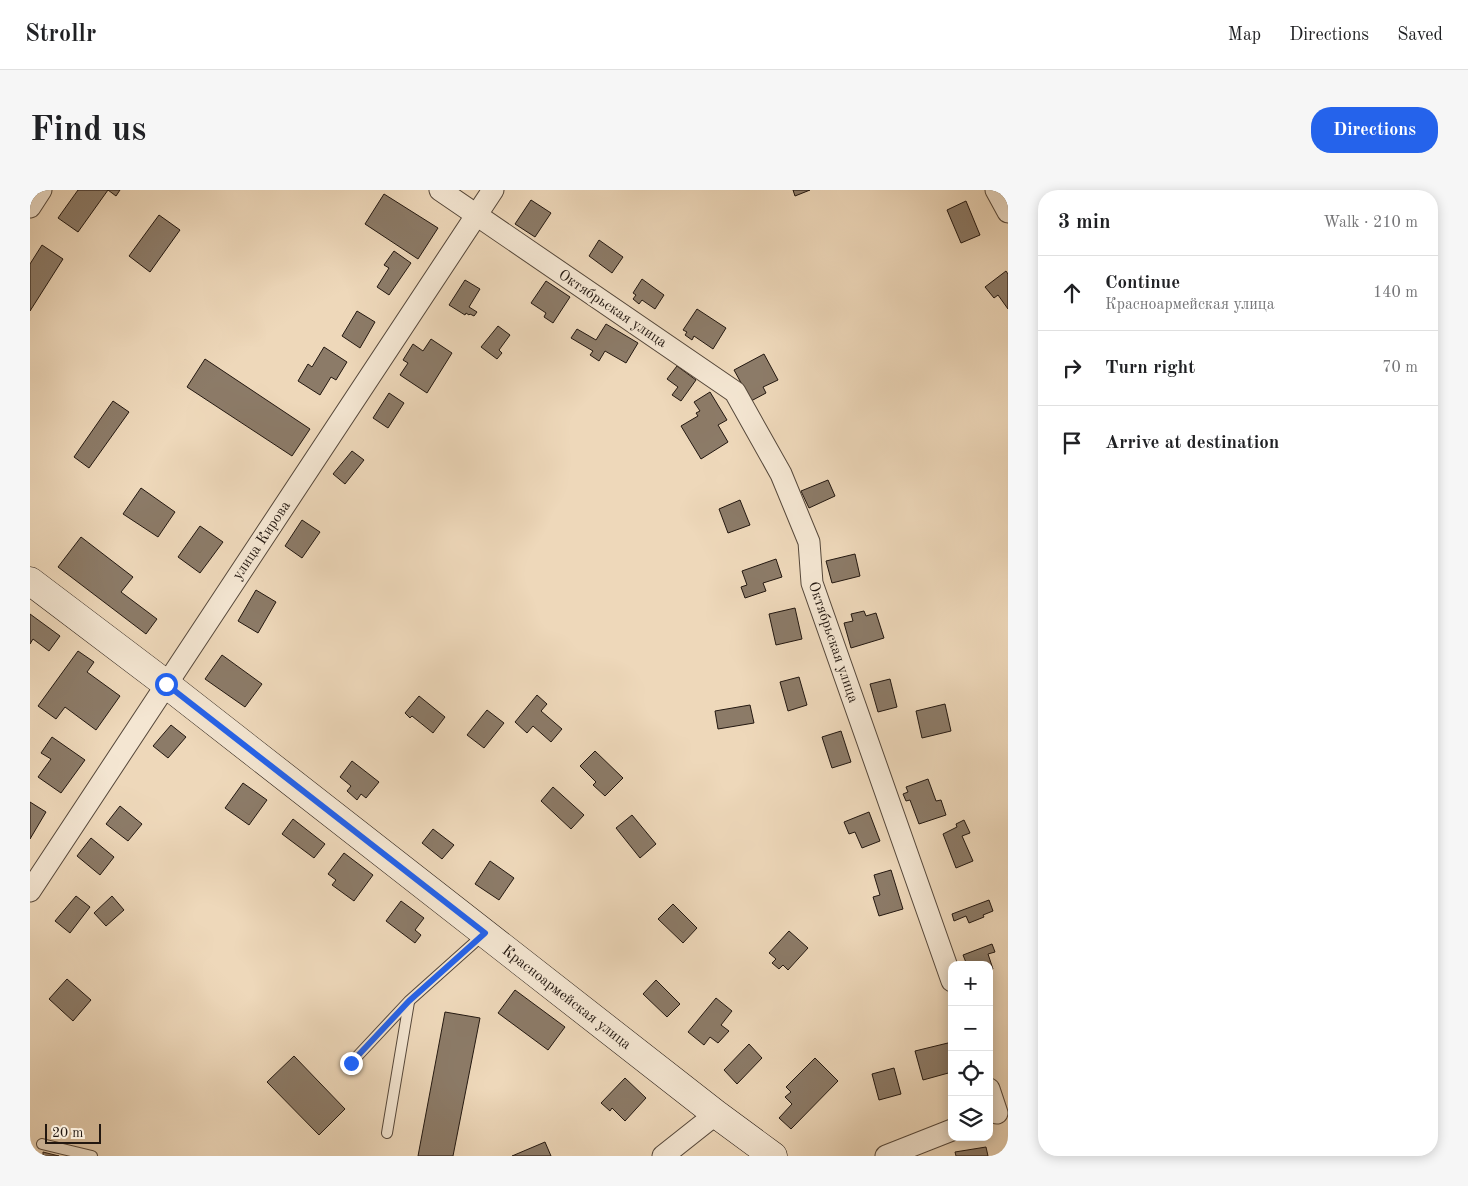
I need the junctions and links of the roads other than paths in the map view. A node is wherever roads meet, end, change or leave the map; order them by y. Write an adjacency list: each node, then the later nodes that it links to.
1 (41, 190): 5 (street)
2 (440, 190): 7 (street, Октябрьская улица)
3 (492, 190): 7 (street, улица Кирова)
4 (996, 190): 6 (street)
5 (30, 207)
6 (1008, 212)
7 (476, 215): 9 (street, улица Кирова); 12 (street, Октябрьская улица)
8 (30, 581): 9 (main road, Красноармейская улица)
9 (166, 684): 10 (street, улица Кирова); 11 (main road, Красноармейская улица)
10 (30, 891)
11 (485, 933): 13 (lane); 17 (main road, Красноармейская улица)
12 (948, 970)
13 (409, 1001): 14 (lane); 19 (lane)
14 (351, 1063)
15 (991, 1096): 16 (street)
16 (998, 1113)
17 (716, 1114): 22 (street); 23 (main road, Красноармейская улица)
18 (948, 1132): 24 (street)
19 (387, 1133)
20 (42, 1144): 21 (lane)
21 (92, 1156)
22 (663, 1156)
23 (773, 1156)
24 (886, 1156)

